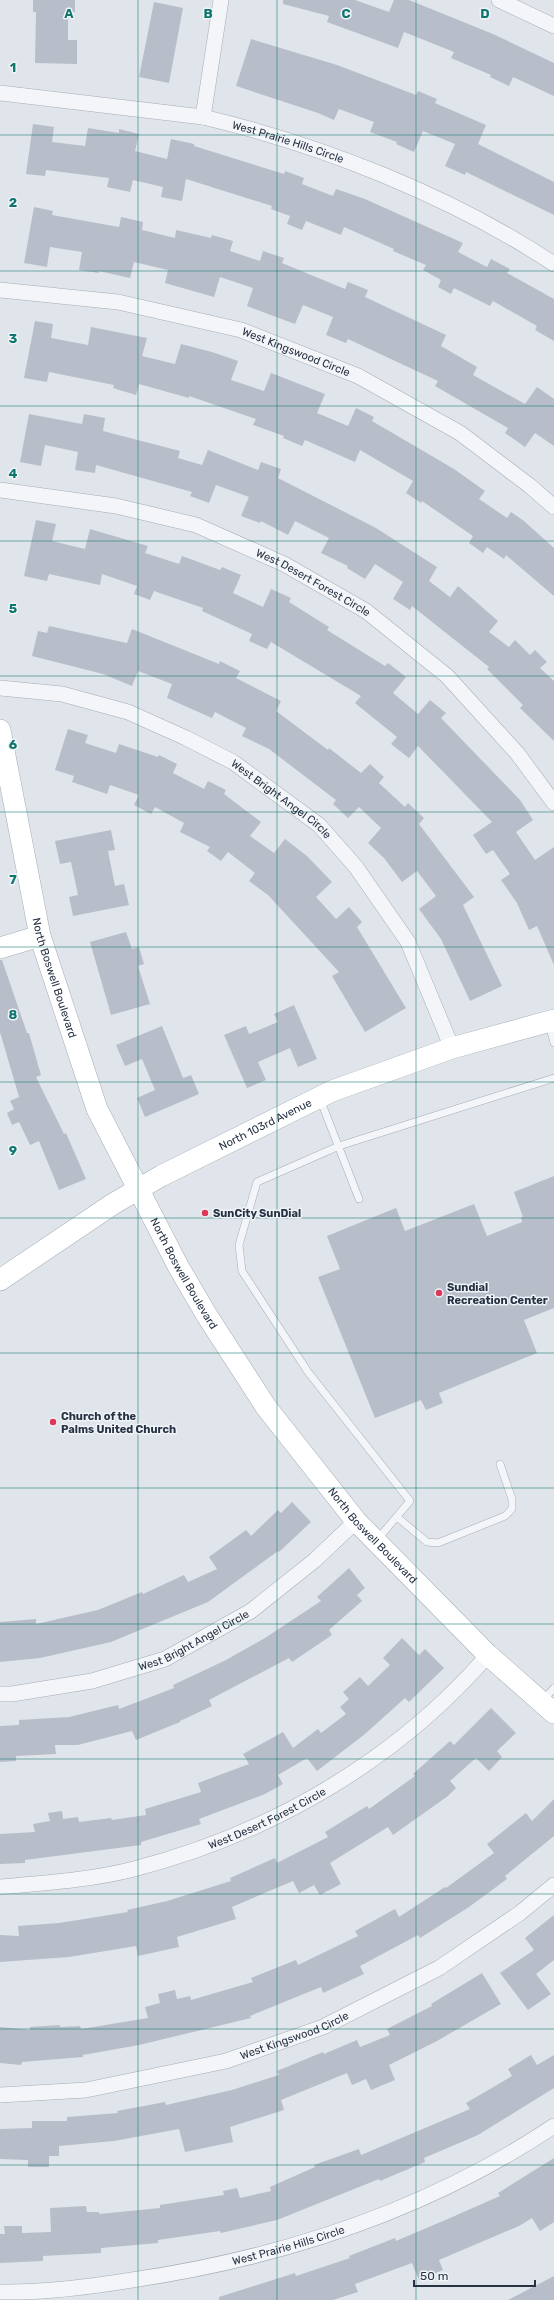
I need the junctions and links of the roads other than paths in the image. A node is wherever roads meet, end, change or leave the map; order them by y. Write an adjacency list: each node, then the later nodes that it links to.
1 (221, 0): 5 (street)
2 (499, 0): 3 (street)
3 (554, 26)
4 (0, 93): 5 (street, West Prairie Hills Circle)
5 (203, 117): 6 (street, West Prairie Hills Circle)
6 (554, 264)
7 (0, 290): 9 (street, West Kingswood Circle)
8 (0, 490): 12 (street, West Desert Forest Circle)
9 (554, 507)
10 (0, 688): 17 (street, West Bright Angel Circle)
11 (0, 730): 13 (street, North Boswell Boulevard)
12 (554, 803)
13 (40, 936): 14 (street); 21 (street, North Boswell Boulevard)
14 (0, 948)
15 (551, 1021): 16 (lane); 17 (street, North 103rd Avenue)
16 (554, 1043)
17 (452, 1048): 19 (street, North 103rd Avenue)
18 (554, 1078): 20 (lane)
19 (319, 1097): 20 (lane); 21 (street, North 103rd Avenue)
20 (339, 1146): 22 (lane); 25 (lane)
21 (138, 1190): 23 (street, North 103rd Avenue); 26 (street, North Boswell Boulevard)
22 (359, 1199)
23 (0, 1280)
24 (500, 1464): 25 (lane)
25 (396, 1517): 27 (lane)
26 (356, 1521): 27 (street, North Boswell Boulevard); 29 (street, West Bright Angel Circle)
27 (375, 1541): 28 (street, North Boswell Boulevard)
28 (488, 1656): 30 (street, North Boswell Boulevard); 32 (street, West Desert Forest Circle)
29 (0, 1694)
30 (550, 1701)
31 (554, 1885): 33 (street, West Kingswood Circle)
32 (0, 1887)
33 (0, 2095)
34 (554, 2126): 35 (street, West Prairie Hills Circle)
35 (0, 2292)

